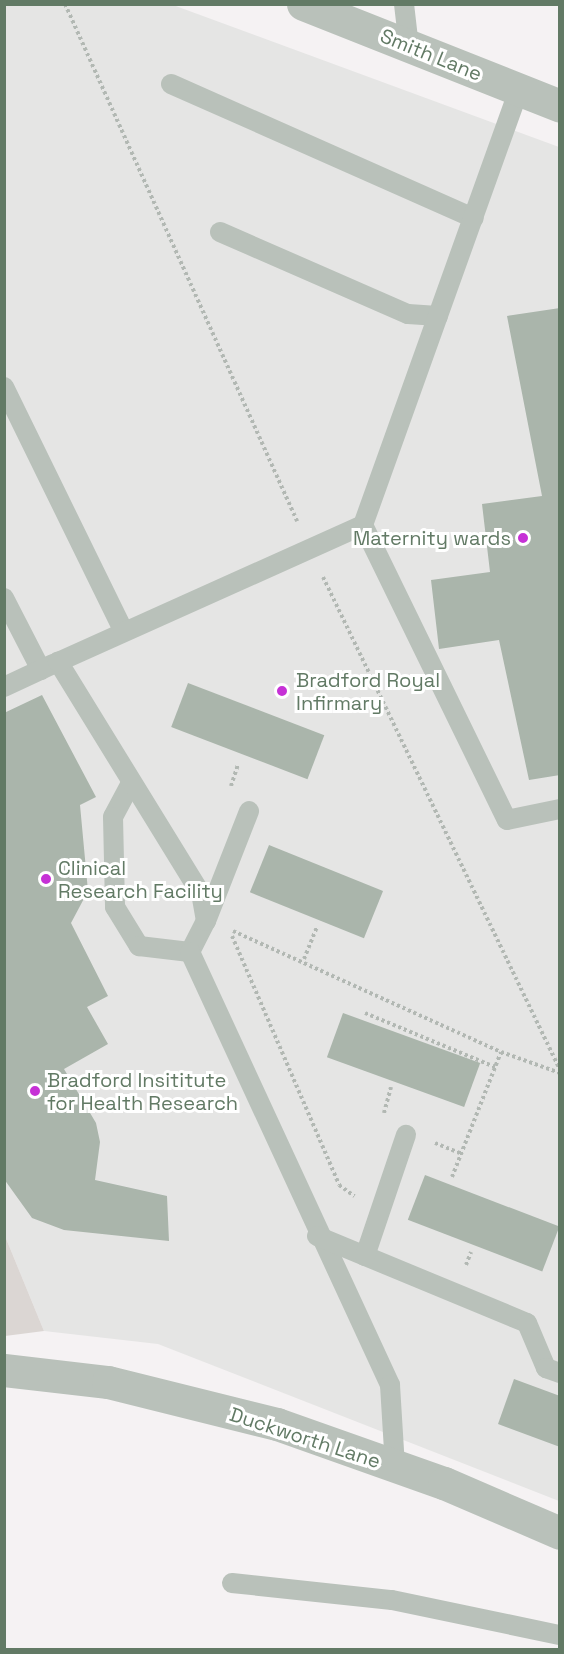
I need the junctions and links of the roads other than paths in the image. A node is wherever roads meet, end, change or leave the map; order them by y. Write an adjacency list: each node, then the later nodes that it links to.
1 (303, 4): 3 (street, Smith Lane)
2 (404, 4): 3 (lane)
3 (409, 46): 5 (street, Smith Lane)
4 (171, 84): 7 (lane)
5 (519, 90): 6 (street, Smith Lane); 7 (lane)
6 (560, 106)
7 (474, 218): 9 (lane)
8 (220, 232): 9 (lane)
9 (438, 316): 11 (lane)
10 (4, 387): 13 (lane)
11 (363, 525): 13 (lane); 17 (lane)
12 (4, 598): 14 (lane)
13 (123, 630): 14 (lane)
14 (50, 666): 15 (lane); 16 (lane)
15 (4, 687)
16 (130, 785): 19 (lane); 20 (lane)
17 (560, 809)
18 (249, 811): 19 (lane)
19 (206, 921): 20 (lane)
20 (190, 952): 22 (lane)
21 (406, 1135): 23 (lane)
22 (317, 1236): 23 (lane); 26 (lane)
23 (365, 1256): 25 (lane)
24 (4, 1370): 26 (street, Duckworth Lane)
25 (560, 1373)
26 (395, 1467): 27 (street, Duckworth Lane)
27 (560, 1533)
28 (232, 1583): 29 (lane)
29 (560, 1635)

